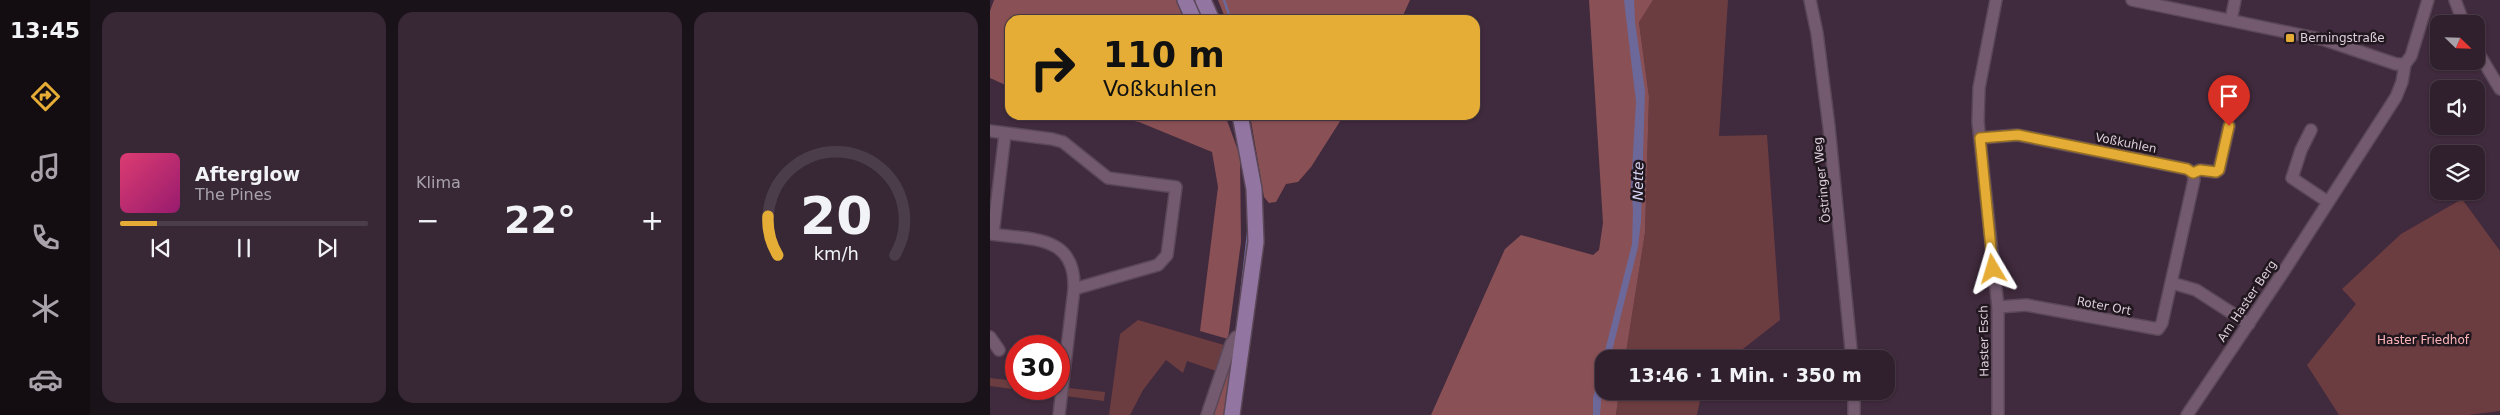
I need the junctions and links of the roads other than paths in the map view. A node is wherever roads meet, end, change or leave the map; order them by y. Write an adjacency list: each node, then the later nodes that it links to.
1 (1185, 0): 9 (main road)
2 (1203, 0): 10 (main road)
3 (1810, 0): 34 (street, Östringer Weg)
4 (1996, 0): 23 (street, Haster Esch)
5 (2132, 0): 12 (street)
6 (2235, 0): 12 (street)
7 (2428, 0): 13 (street, Am Haster Berg)
8 (2455, 0): 11 (street)
9 (1192, 15)
10 (1210, 15)
11 (2461, 15)
12 (2231, 20): 13 (street)
13 (2405, 64): 25 (street, Am Haster Berg)
14 (2485, 64): 15 (street)
15 (2500, 90)
16 (1237, 120): 22 (main road)
17 (1241, 120): 22 (main road)
18 (2229, 126): 24 (street, Voßkuhlen)
19 (2311, 130): 25 (street)
20 (990, 131): 21 (street)
21 (1005, 134): 26 (street); 28 (street)
22 (1245, 138): 31 (main road)
23 (1980, 138): 24 (street, Voßkuhlen); 29 (street, Haster Esch)
24 (2193, 173): 27 (street, Roter Ort)
25 (2328, 202): 30 (street, Am Haster Berg)
26 (991, 234): 28 (street)
27 (2172, 283): 29 (street, Roter Ort); 30 (street)
28 (1074, 290): 37 (street)
29 (1998, 307): 40 (street, Haster Esch)
30 (2249, 324): 41 (street, Am Haster Berg)
31 (1243, 335): 36 (street); 38 (main road)
32 (990, 337): 33 (street)
33 (999, 350)
34 (1851, 350)
35 (1854, 400): 39 (street)
36 (1207, 413)
37 (1059, 415)
38 (1232, 415)
39 (1854, 415)
40 (1998, 415)
41 (2187, 415)

